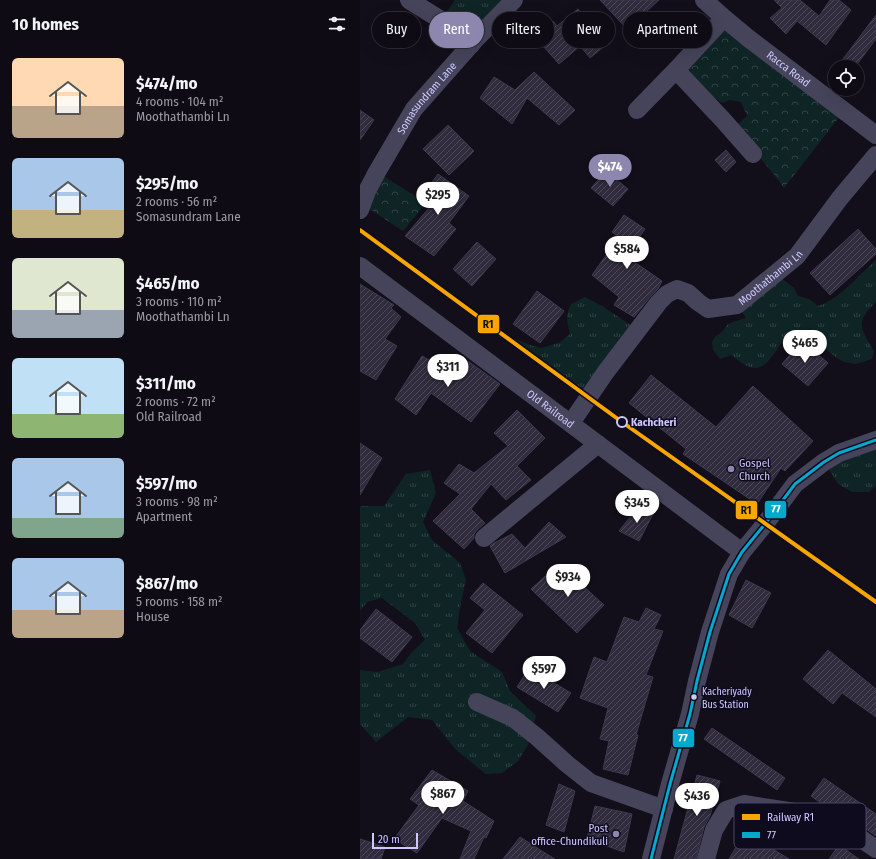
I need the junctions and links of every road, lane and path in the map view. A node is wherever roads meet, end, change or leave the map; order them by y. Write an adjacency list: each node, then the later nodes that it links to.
1 (409, 0): 4 (street)
2 (514, 0): 6 (street, Somasundram Lane)
3 (704, 0): 5 (street, Racca Road)
4 (429, 12)
5 (724, 18): 8 (street); 10 (street, Racca Road)
6 (484, 31)
7 (468, 48): 13 (street, Somasundram Lane)
8 (676, 70): 9 (street); 11 (street)
9 (637, 110)
10 (876, 135)
11 (753, 154)
12 (876, 155): 15 (street, Moothathambi Ln)
13 (360, 210)
14 (360, 266): 15 (street, Old Railroad)
15 (571, 423): 17 (street, Old Railroad)
16 (876, 440): 19 (street)
17 (598, 444): 18 (street); 19 (street, Old Railroad)
18 (484, 538)
19 (742, 552): 22 (street)
20 (477, 702): 22 (street)
21 (734, 807): 26 (street)
22 (664, 809): 25 (street)
23 (866, 842): 24 (street)
24 (876, 849)
25 (651, 859)
26 (706, 859)

